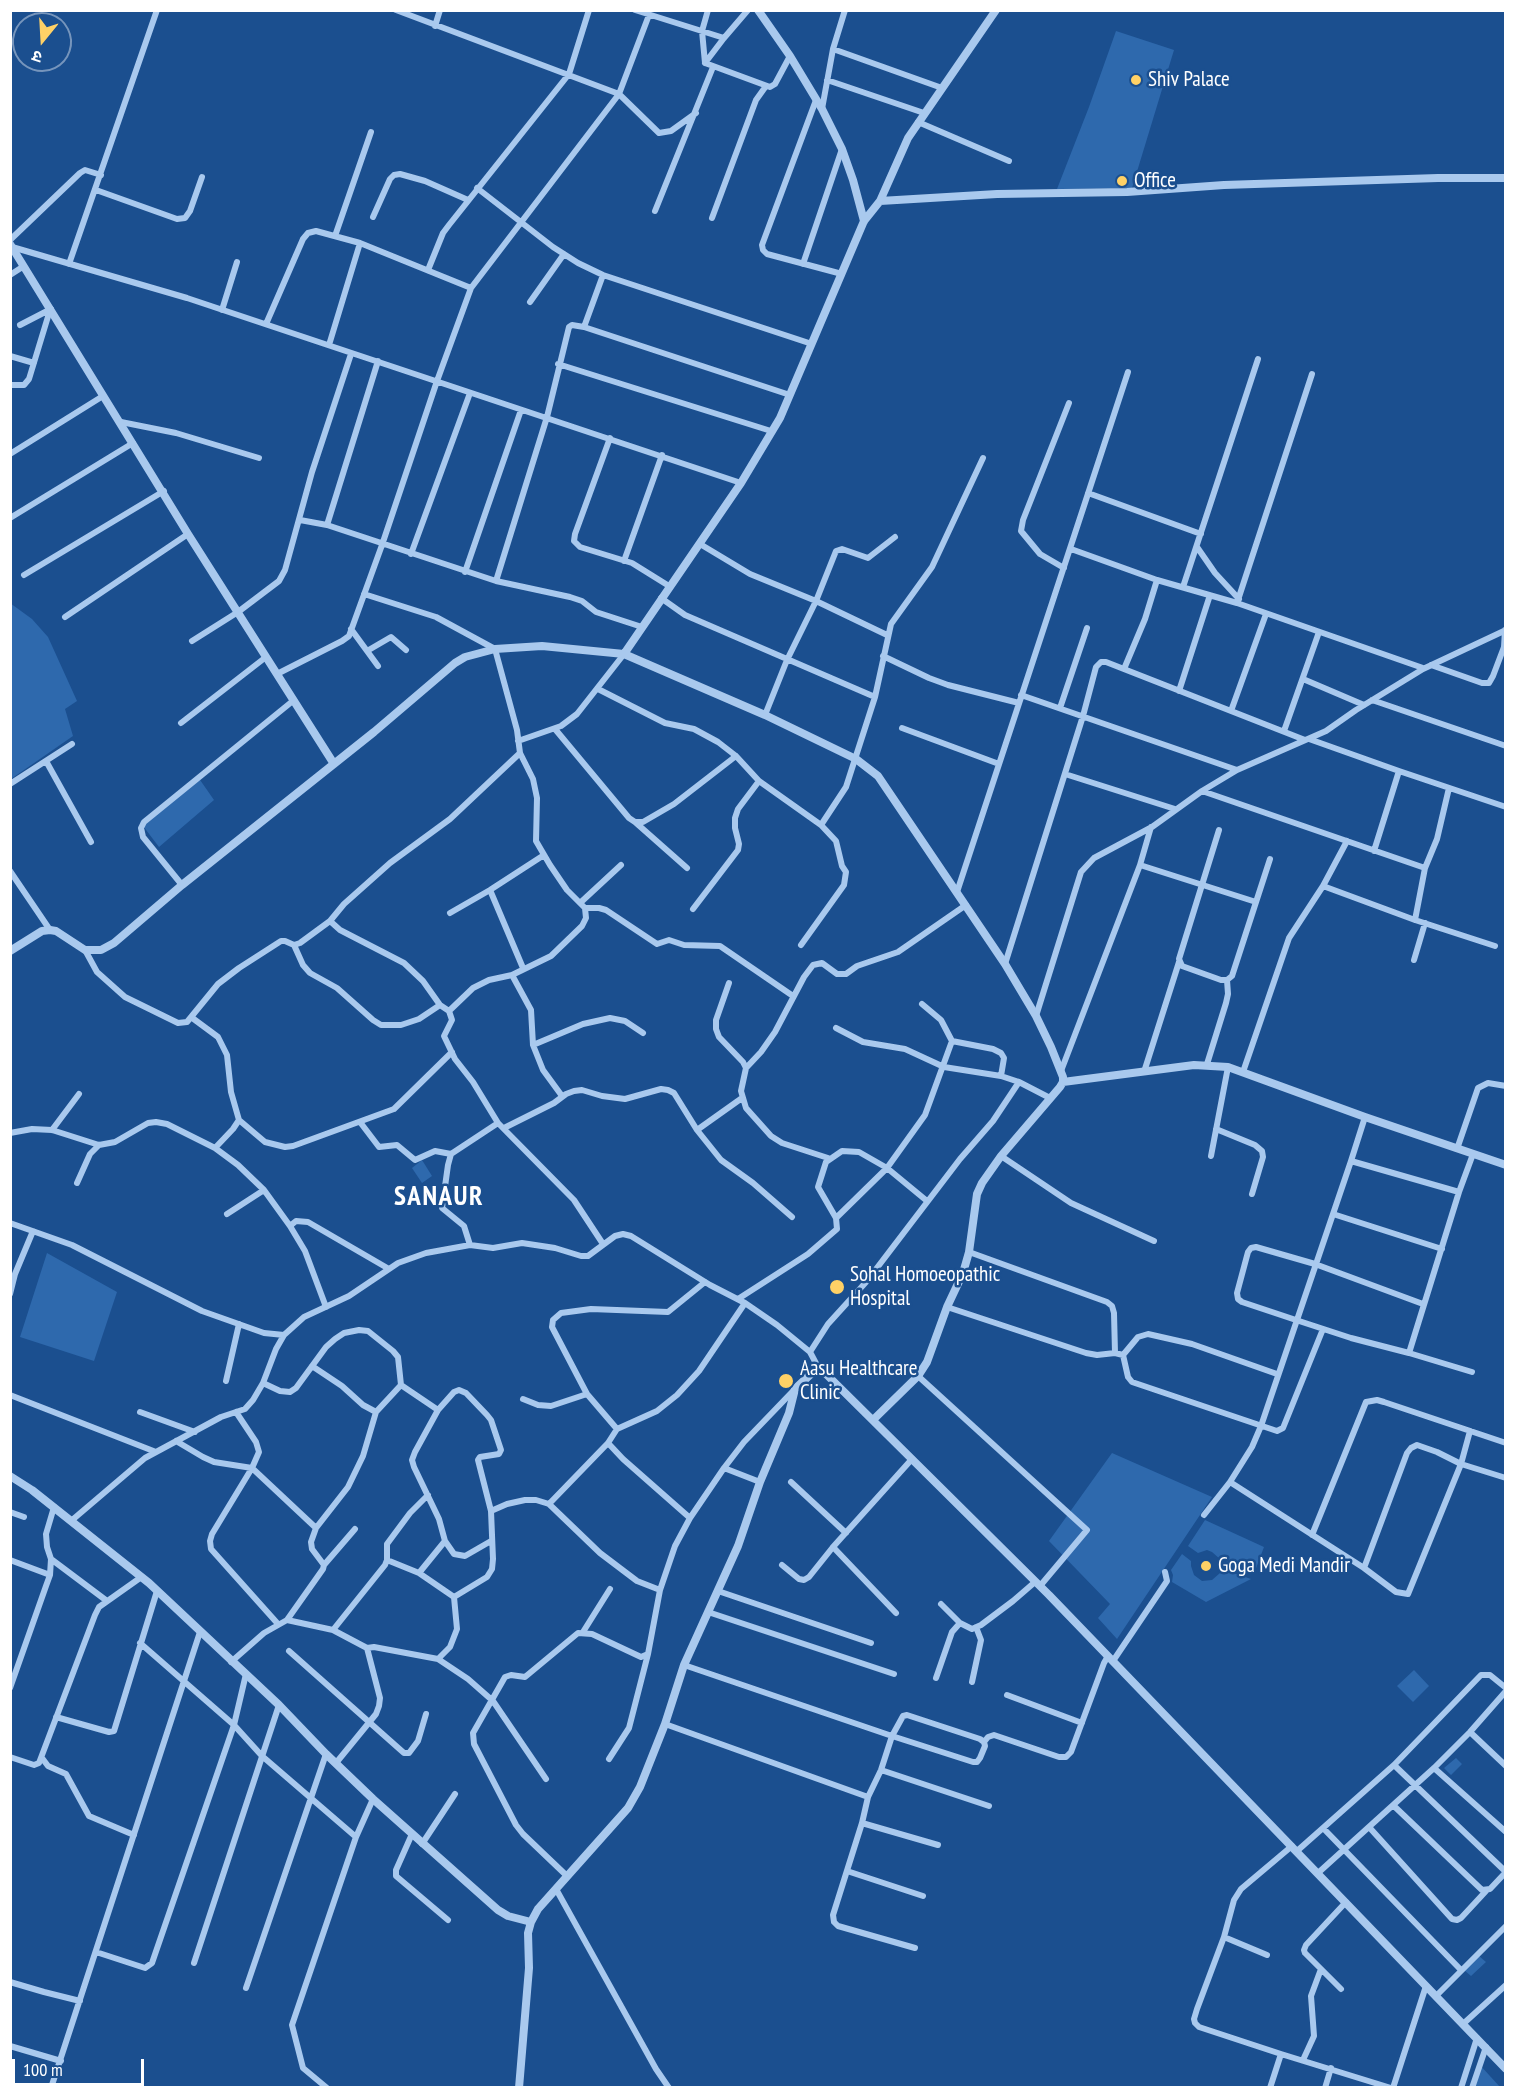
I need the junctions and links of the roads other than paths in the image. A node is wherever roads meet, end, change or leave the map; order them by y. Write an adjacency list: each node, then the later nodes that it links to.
1 (158, 10): 32 (street)
2 (396, 10): 12 (street)
3 (440, 10): 12 (street)
4 (589, 10): 19 (street)
5 (708, 10): 13 (street)
6 (748, 10): 14 (street)
7 (758, 10): 16 (street)
8 (845, 10): 15 (street)
9 (996, 10): 22 (street)
10 (638, 11): 11 (street)
11 (649, 15): 13 (street); 23 (street)
12 (435, 26): 19 (street)
13 (702, 31): 14 (street); 17 (street)
14 (724, 38): 17 (street)
15 (833, 49): 20 (street); 22 (street)
16 (790, 56): 21 (street); 24 (street)
17 (705, 63): 18 (street)
18 (713, 67): 21 (street); 26 (street)
19 (569, 74): 23 (street); 35 (street)
20 (827, 80): 25 (street); 27 (street)
21 (766, 86): 41 (street)
22 (942, 88): 27 (street)
23 (619, 94): 26 (street); 42 (street)
24 (816, 100): 25 (street); 50 (street)
25 (822, 109): 30 (street)
26 (696, 112): 39 (street)
27 (924, 113): 28 (street)
28 (918, 122): 31 (street); 38 (street)
29 (371, 132): 44 (street)
30 (842, 149): 43 (street); 50 (street)
31 (1009, 161)
32 (101, 175): 36 (street); 46 (street)
33 (202, 177): 36 (street)
34 (1506, 178): 38 (street)
35 (477, 188): 37 (street); 42 (street)
36 (96, 189): 49 (street)
37 (468, 200): 40 (street); 52 (street)
38 (880, 201): 43 (street)
39 (656, 210)
40 (373, 217)
41 (712, 218)
42 (523, 222): 47 (street); 56 (street)
43 (864, 222): 53 (street)
44 (335, 236): 45 (street); 60 (street)
45 (360, 243): 52 (street); 64 (street)
46 (11, 244): 49 (street); 51 (street)
47 (564, 254): 55 (street); 57 (street)
48 (237, 262): 59 (street)
49 (69, 264): 59 (street)
50 (803, 264): 53 (street)
51 (24, 266): 54 (street); 58 (street)
52 (428, 270): 56 (street)
53 (842, 274): 63 (street)
54 (10, 275)
55 (603, 275): 62 (street); 63 (street)
56 (471, 288): 73 (street)
57 (530, 302)
58 (51, 309): 61 (street); 69 (street); 77 (street)
59 (222, 310): 60 (street)
60 (266, 324): 64 (street)
61 (20, 325)
62 (584, 327): 70 (street); 76 (street)
63 (812, 344): 76 (street)
64 (328, 345): 65 (street)
65 (351, 354): 68 (street); 93 (street)
66 (10, 357): 69 (street)
67 (1258, 359): 96 (street)
68 (378, 362): 73 (street); 94 (street)
69 (34, 363): 74 (street)
70 (558, 364): 80 (street); 82 (street)
71 (1128, 372): 91 (street)
72 (1312, 374): 115 (street)
73 (437, 381): 75 (street); 99 (street)
74 (10, 385)
75 (470, 393): 79 (street); 102 (street)
76 (790, 395): 82 (street)
77 (103, 396): 81 (street); 85 (street)
78 (1069, 403): 104 (street)
79 (521, 410): 80 (street); 105 (street)
80 (547, 417): 83 (street); 108 (street)
81 (121, 422): 84 (street); 87 (street)
82 (771, 431): 89 (street)
83 (610, 438): 86 (street); 103 (street)
84 (134, 443): 90 (street); 92 (street)
85 (10, 454)
86 (662, 455): 89 (street); 103 (street)
87 (259, 458)
88 (983, 458): 124 (street)
89 (741, 483): 98 (street)
90 (164, 491): 95 (street); 106 (street)
91 (1088, 493): 96 (street); 101 (street)
92 (10, 518)
93 (300, 520): 94 (street); 116 (street)
94 (327, 525): 99 (street)
95 (188, 534): 116 (street); 118 (street)
96 (1201, 534): 100 (street)
97 (895, 537): 114 (street)
98 (700, 544): 109 (street); 114 (street)
99 (382, 545): 102 (street); 111 (street)
100 (1197, 547): 110 (street); 115 (street)
101 (1071, 549): 104 (street); 107 (street)
102 (411, 554): 105 (street)
103 (624, 561): 109 (street)
104 (1064, 568): 141 (street)
105 (465, 572): 108 (street)
106 (24, 575)
107 (1157, 580): 110 (street); 135 (street)
108 (496, 581): 119 (street)
109 (669, 586): 113 (street)
110 (1183, 587): 112 (street)
111 (364, 594): 121 (street); 126 (street)
112 (1210, 595): 115 (street); 140 (street)
113 (661, 598): 119 (street); 132 (street)
114 (816, 601): 124 (street); 132 (street)
115 (1238, 601): 117 (street)
116 (238, 612): 125 (street); 131 (street)
117 (1266, 614): 123 (street); 148 (street)
118 (65, 617)
119 (642, 627): 129 (street)
120 (1087, 628): 147 (street)
121 (351, 629): 128 (street); 137 (street)
122 (1505, 630): 133 (street); 133 (street)
123 (1319, 632): 136 (street); 138 (street)
124 (887, 635): 130 (street)
125 (192, 641)
126 (495, 649): 129 (street); 156 (street); 163 (street)
127 (406, 650): 128 (street)
128 (367, 651): 134 (street)
129 (624, 654): 139 (street); 149 (street)
130 (883, 656): 142 (street); 145 (street)
131 (266, 657): 137 (street); 151 (street)
132 (787, 660): 142 (street); 149 (street)
133 (1431, 665): 136 (street)
134 (378, 666)
135 (1124, 669): 140 (street); 150 (street)
136 (1423, 669): 144 (street)
137 (278, 674): 143 (street)
138 (1303, 679): 146 (street); 154 (street)
139 (598, 689): 153 (street); 160 (street)
140 (1179, 691): 148 (street)
141 (1021, 695): 145 (street); 147 (street)
142 (875, 697): 161 (street)
143 (294, 700): 163 (street); 188 (street)
144 (1372, 700): 146 (street); 158 (street)
145 (1019, 704): 164 (street)
146 (1364, 705): 155 (street)
147 (1060, 708): 150 (street)
148 (1231, 711): 154 (street)
149 (765, 715): 161 (street)
150 (1083, 716): 165 (street); 167 (street)
151 (181, 723)
152 (902, 728): 164 (street)
153 (555, 729): 156 (street); 174 (street)
154 (1284, 732): 155 (street)
155 (1307, 739): 165 (street); 166 (street)
156 (518, 741): 159 (street)
157 (72, 744): 162 (street)
158 (1506, 746)
159 (520, 753): 181 (street); 199 (street)
160 (736, 756): 168 (street); 174 (street)
161 (856, 759): 175 (street); 192 (street)
162 (46, 761): 169 (street); 179 (street)
163 (334, 764): 188 (street)
164 (999, 764): 192 (street)
165 (1237, 770): 171 (street)
166 (1399, 771): 170 (street); 180 (street)
167 (1065, 774): 173 (street); 209 (street)
168 (759, 781): 175 (street); 196 (street)
169 (10, 784)
170 (1449, 788): 172 (street); 186 (street)
171 (1202, 791): 173 (street); 178 (street)
172 (1506, 807)
173 (1175, 809): 176 (street)
174 (635, 822): 185 (street)
175 (821, 825): 203 (street)
176 (1152, 827): 184 (street); 218 (street)
177 (1219, 830): 189 (street)
178 (1347, 841): 180 (street); 190 (street)
179 (91, 842)
180 (1374, 851): 186 (street)
181 (544, 855): 191 (street); 195 (street)
182 (1270, 859): 193 (street)
183 (621, 865): 195 (street)
184 (1140, 865): 189 (street); 229 (street)
185 (687, 868)
186 (1425, 868): 198 (street)
187 (10, 871): 201 (street)
188 (182, 885): 205 (street)
189 (1202, 886): 193 (street); 208 (street)
190 (1323, 886): 198 (street); 231 (street)
191 (490, 890): 197 (street); 210 (street)
192 (957, 892): 194 (street)
193 (1256, 902): 212 (street)
194 (966, 905): 209 (street); 214 (street)
195 (582, 906): 210 (street); 214 (street)
196 (693, 909)
197 (450, 914)
198 (1415, 920): 200 (street)
199 (330, 921): 202 (street); 216 (street)
200 (1425, 923): 204 (street); 207 (street)
201 (50, 930): 205 (street); 206 (street)
202 (294, 945): 216 (street); 219 (street)
203 (801, 945)
204 (1495, 946)
205 (85, 950): 219 (street)
206 (10, 951)
207 (1414, 960)
208 (1179, 962): 212 (street); 230 (street)
209 (1005, 964): 218 (street)
210 (524, 968): 211 (street)
211 (512, 975): 217 (street); 223 (street)
212 (1227, 980): 225 (street)
213 (729, 983): 228 (street)
214 (793, 996): 228 (street)
215 (922, 1004): 222 (street)
216 (441, 1005): 217 (street)
217 (450, 1011): 224 (street)
218 (1036, 1016): 229 (street)
219 (191, 1017): 241 (street)
220 (836, 1028): 226 (street)
221 (643, 1033): 223 (street)
222 (952, 1041): 226 (street); 232 (street)
223 (533, 1045): 237 (street)
224 (452, 1052): 242 (street); 243 (street)
225 (1207, 1064): 227 (street); 230 (street)
226 (944, 1067): 232 (street); 258 (street)
227 (1227, 1067): 231 (street); 244 (street)
228 (746, 1068): 238 (street)
229 (1061, 1071): 234 (street)
230 (1144, 1072): 234 (street)
231 (1243, 1072): 240 (street)
232 (1001, 1076): 233 (street)
233 (1019, 1082): 239 (street); 263 (street)
234 (1063, 1082): 239 (street)
235 (1506, 1086): 250 (street)
236 (79, 1094): 245 (street)
237 (562, 1096): 243 (street); 246 (street)
238 (742, 1098): 246 (street); 255 (street)
239 (1050, 1098): 253 (street)
240 (1365, 1117): 250 (street); 256 (street)
241 (238, 1120): 242 (street); 249 (street)
242 (360, 1122): 251 (street)
243 (501, 1126): 251 (street); 272 (street)
244 (1216, 1129): 254 (street); 262 (street)
245 (52, 1130): 247 (street); 248 (street)
246 (697, 1130): 266 (street)
247 (10, 1133)
248 (99, 1145): 249 (street); 259 (street)
249 (215, 1148): 260 (street)
250 (1457, 1149): 252 (street)
251 (451, 1154): 273 (street)
252 (1473, 1154): 257 (street); 261 (street)
253 (1001, 1156): 271 (street); 275 (street)
254 (1211, 1156)
255 (828, 1158): 258 (street); 267 (street)
256 (1351, 1161): 261 (street); 265 (street)
257 (1506, 1165)
258 (887, 1168): 263 (street); 267 (street)
259 (78, 1183)
260 (264, 1190): 264 (street); 269 (street)
261 (1459, 1192): 274 (street)
262 (1252, 1194)
263 (927, 1202): 288 (street)
264 (228, 1214)
265 (1333, 1214): 274 (street); 276 (street)
266 (792, 1217)
267 (836, 1218): 280 (street)
268 (10, 1223): 270 (street)
269 (290, 1226): 277 (street); 282 (street)
270 (33, 1231): 279 (street); 285 (street)
271 (1154, 1241)
272 (603, 1244): 273 (street); 278 (street)
273 (470, 1245): 277 (street)
274 (1442, 1249): 281 (street)
275 (969, 1252): 283 (street); 289 (street)
276 (1315, 1264): 281 (street); 284 (street); 284 (street)
277 (389, 1269): 282 (street)
278 (705, 1282): 280 (street); 301 (street)
279 (10, 1294)
280 (742, 1301): 288 (street); 310 (street)
281 (1423, 1304): 290 (street)
282 (326, 1307): 287 (street)
283 (947, 1307): 289 (street); 296 (street)
284 (1296, 1320): 286 (street); 295 (street)
285 (239, 1324): 287 (street); 297 (street)
286 (1323, 1329): 290 (street); 309 (street)
287 (284, 1335): 298 (street)
288 (810, 1352): 293 (street)
289 (1115, 1353): 291 (street)
290 (1409, 1353): 294 (street)
291 (1123, 1355): 295 (street); 309 (street)
292 (312, 1366): 298 (street); 299 (street); 307 (street)
293 (819, 1369): 300 (street); 308 (street)
294 (1472, 1372)
295 (1277, 1374): 309 (street)
296 (918, 1376): 308 (street); 352 (street)
297 (226, 1381)
298 (262, 1383): 306 (street)
299 (401, 1384): 304 (street); 307 (street)
300 (795, 1389): 320 (street); 323 (street)
301 (587, 1394): 303 (street); 310 (street)
302 (10, 1395): 316 (street)
303 (523, 1399)
304 (438, 1410): 326 (street); 329 (street)
305 (140, 1412): 312 (street)
306 (236, 1412): 312 (street); 319 (street)
307 (376, 1412): 335 (street)
308 (873, 1420): 317 (street)
309 (1261, 1426): 325 (street)
310 (617, 1429): 314 (street)
311 (1470, 1431): 315 (street); 318 (street); 338 (street)
312 (195, 1432): 313 (street)
313 (176, 1441): 316 (street); 319 (street)
314 (608, 1443): 327 (street); 333 (street)
315 (1506, 1443)
316 (156, 1452): 334 (street)
317 (912, 1459): 337 (street); 352 (street)
318 (1461, 1464): 322 (street); 347 (street); 347 (street)
319 (252, 1468): 335 (street); 363 (street)
320 (724, 1468): 323 (street); 333 (street)
321 (10, 1476): 328 (street)
322 (1506, 1478)
323 (760, 1482): 356 (street)
324 (791, 1482): 337 (street)
325 (1230, 1482): 331 (street); 338 (street)
326 (428, 1495): 339 (street); 344 (street)
327 (549, 1504): 329 (street); 354 (street)
328 (54, 1507): 334 (street); 342 (street)
329 (490, 1511): 340 (street)
330 (10, 1512): 332 (street)
331 (1204, 1515)
332 (24, 1518)
333 (690, 1518): 354 (street)
334 (71, 1521): 351 (street)
335 (316, 1528): 345 (street)
336 (356, 1529): 345 (street)
337 (846, 1533): 341 (street)
338 (1312, 1535): 347 (street)
339 (445, 1541): 340 (street); 349 (street)
340 (491, 1541): 357 (street)
341 (833, 1547): 346 (street); 361 (street)
342 (51, 1559): 350 (street); 358 (street)
343 (10, 1560): 350 (street)
344 (387, 1560): 349 (street); 366 (street)
345 (324, 1565): 362 (street)
346 (782, 1565)
347 (1364, 1568)
348 (1165, 1572): 375 (street)
349 (418, 1573): 357 (street)
350 (50, 1575): 383 (street)
351 (140, 1578): 355 (street); 358 (street)
352 (1037, 1584): 365 (street); 375 (street)
353 (610, 1588): 368 (street)
354 (660, 1590): 373 (street)
355 (157, 1591): 367 (street); 369 (street)
356 (717, 1591): 360 (street); 370 (street)
357 (454, 1597): 374 (street)
358 (107, 1601): 389 (street)
359 (941, 1604): 364 (street)
360 (708, 1612): 377 (street); 379 (street)
361 (896, 1613)
362 (287, 1620): 363 (street); 366 (street)
363 (278, 1623): 376 (street)
364 (960, 1623): 365 (street); 380 (street)
365 (976, 1627): 382 (street)
366 (333, 1630): 371 (street)
367 (200, 1632): 376 (street); 381 (street)
368 (583, 1632): 373 (street); 386 (street)
369 (140, 1643): 381 (street); 389 (street)
370 (871, 1643)
371 (367, 1648): 374 (street); 390 (street)
372 (288, 1651): 390 (street)
373 (648, 1654): 401 (street)
374 (438, 1659): 386 (street)
375 (1111, 1659): 391 (street); 424 (street)
376 (231, 1662): 378 (street)
377 (684, 1665): 392 (street); 395 (street)
378 (246, 1674): 387 (street); 393 (street)
379 (894, 1674)
380 (936, 1678)
381 (184, 1682): 393 (street); 420 (street)
382 (972, 1682)
383 (10, 1688)
384 (1506, 1690): 394 (street); 403 (street)
385 (1007, 1695): 391 (street)
386 (493, 1701): 407 (street); 429 (street)
387 (279, 1705): 397 (street); 398 (street)
388 (426, 1714): 390 (street)
389 (56, 1717): 400 (street)
390 (369, 1722): 402 (street)
391 (1082, 1723): 396 (street)
392 (665, 1724): 410 (street); 429 (street)
393 (234, 1725): 398 (street); 439 (street)
394 (1470, 1732): 404 (street); 405 (street)
395 (892, 1736): 396 (street); 396 (street); 406 (street)
396 (984, 1742)
397 (326, 1754): 402 (street); 411 (street)
398 (262, 1756): 411 (street); 441 (street)
399 (10, 1757): 400 (street)
400 (42, 1758): 420 (street)
401 (609, 1759)
402 (336, 1763): 412 (street)
403 (1394, 1765): 408 (street); 417 (street)
404 (1506, 1766)
405 (1434, 1768): 408 (street); 418 (street)
406 (881, 1770): 410 (street); 413 (street)
407 (546, 1779)
408 (1415, 1784): 414 (street); 427 (street)
409 (455, 1794): 422 (street)
410 (868, 1797): 415 (street)
411 (311, 1799): 421 (street); 447 (street)
412 (373, 1799): 419 (street); 421 (street)
413 (989, 1806)
414 (1394, 1806): 416 (street); 431 (street)
415 (862, 1823): 423 (street); 426 (street)
416 (1369, 1827): 425 (street); 431 (street)
417 (1323, 1828): 424 (street); 425 (street)
418 (1506, 1832)
419 (412, 1834): 422 (street); 434 (street)
420 (134, 1835): 439 (street)
421 (357, 1837): 461 (street)
422 (422, 1844): 435 (street)
423 (938, 1845)
424 (1295, 1849): 428 (street); 437 (street)
425 (1343, 1849): 428 (street); 443 (street)
426 (847, 1871): 432 (street); 438 (street)
427 (1506, 1872): 431 (street)
428 (1318, 1873): 433 (street)
429 (567, 1876): 430 (street)
430 (556, 1889): 435 (street); 463 (street)
431 (1486, 1891)
432 (923, 1896)
433 (1346, 1902): 442 (street); 445 (street)
434 (448, 1920)
435 (531, 1922): 462 (street)
436 (1506, 1926): 443 (street)
437 (1224, 1937): 440 (street); 455 (street)
438 (915, 1948)
439 (96, 1952): 450 (street)
440 (1267, 1954)
441 (194, 1963)
442 (1321, 1969): 448 (street); 456 (street)
443 (1461, 1970): 449 (street)
444 (10, 1982): 450 (street)
445 (1426, 1986): 449 (street); 466 (street)
446 (1506, 1986): 451 (street)
447 (246, 1988)
448 (1341, 1989)
449 (1436, 1996): 451 (street)
450 (80, 2001): 457 (street)
451 (1463, 2024): 452 (street)
452 (1477, 2038): 454 (street); 467 (street)
453 (10, 2046): 457 (street)
454 (1486, 2047): 459 (street); 468 (street)
455 (1281, 2054): 456 (street); 464 (street)
456 (1303, 2060): 458 (street)
457 (61, 2061): 460 (street)
458 (1331, 2068): 465 (street); 466 (street)
459 (1506, 2068)
460 (51, 2088)
461 (327, 2088)
462 (519, 2088)
463 (669, 2088)
464 (1270, 2088)
465 (1325, 2088)
466 (1392, 2088)
467 (1461, 2088)
468 (1472, 2088)

